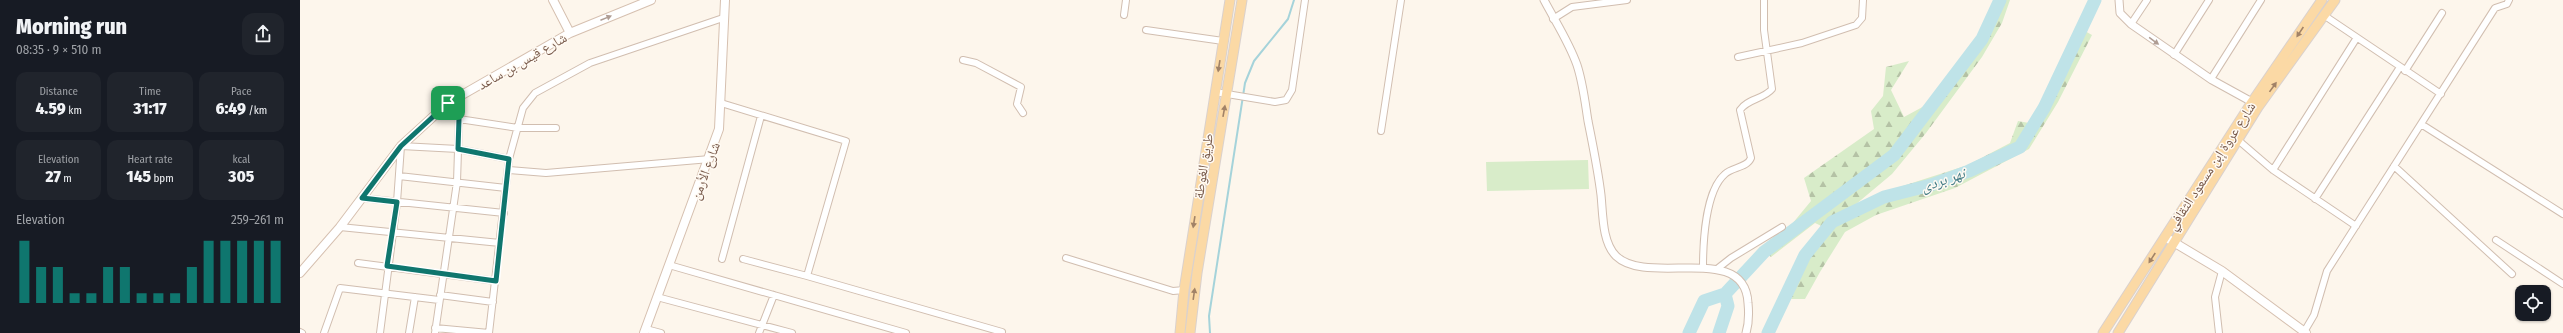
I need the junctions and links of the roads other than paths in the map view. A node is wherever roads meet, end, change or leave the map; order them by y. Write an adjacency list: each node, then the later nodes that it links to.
1 (553, 0): 27 (main road)
2 (651, 0): 27 (main road, شارع قيس بن ساعد, one-way to 2)
3 (725, 0): 23 (main road, شارع الأرمن)
4 (1126, 0): 21 (street)
5 (1230, 0): 29 (main road, طريق الغوطة)
6 (1242, 0): 38 (main road)
7 (1305, 0): 38 (street)
8 (1401, 0): 48 (street)
9 (1544, 0): 24 (street)
10 (1626, 0): 24 (street)
11 (1764, 0): 30 (street)
12 (1863, 0): 30 (street)
13 (2119, 0): 25 (street)
14 (2147, 0): 25 (street)
15 (2210, 0): 31 (street)
16 (2261, 0): 35 (street)
17 (2322, 0): 39 (main road, شارع عروة إبن مسعود الثقافي, one-way to 39)
18 (2335, 0): 22 (main road, شارع عروة إبن مسعود الثقافي)
19 (2509, 0): 37 (street)
20 (2442, 13): 34 (street)
21 (1124, 15)
22 (2325, 16): 28 (street); 49 (main road, شارع عروة إبن مسعود الثقافي, one-way to 22)
23 (723, 18): 41 (main road, شارع الأرمن); 46 (street)
24 (1553, 19): 81 (street)
25 (2131, 24): 31 (street, one-way to 31)
26 (1146, 30): 29 (street)
27 (570, 33): 40 (main road, شارع قيس بن ساعد)
28 (2356, 38): 34 (street); 56 (street)
29 (1223, 41): 36 (main road, طريق الغوطة, one-way to 36)
30 (1767, 52): 32 (street); 81 (street)
31 (2174, 55): 35 (street)
32 (1738, 57)
33 (963, 60): 42 (street)
34 (2403, 69): 37 (street); 61 (street)
35 (2211, 79): 39 (street)
36 (1215, 92): 38 (street); 90 (main road, طريق الغوطة, one-way to 90)
37 (2441, 94): 45 (street)
38 (1231, 95): 111 (main road, one-way to 38)
39 (2252, 102): 71 (main road, شارع عروة إبن مسعود الثقافي)
40 (448, 103): 44 (street); 50 (main road, شارع قيس بن ساعد)
41 (721, 103): 43 (street); 53 (main road, شارع الأرمن)
42 (1023, 113)
43 (761, 116): 76 (street); 87 (street)
44 (459, 119): 46 (street); 51 (street)
45 (2421, 124): 54 (street); 65 (street)
46 (518, 128): 47 (street); 52 (street)
47 (556, 128)
48 (1381, 131)
49 (2238, 140): 56 (street); 74 (main road, شارع عروة إبن مسعود الثقافي)
50 (401, 146): 51 (street); 57 (street); 60 (main road, شارع قيس بن ساعد)
51 (458, 149): 52 (street); 58 (street)
52 (509, 159): 55 (street)
53 (710, 159): 55 (street); 79 (main road, شارع الأرمن)
54 (2394, 166): 66 (street); 86 (street)
55 (509, 170): 59 (street)
56 (2273, 170): 61 (street)
57 (399, 176): 58 (street); 62 (street)
58 (457, 182): 59 (street); 63 (street)
59 (506, 188): 64 (street)
60 (362, 198): 62 (street); 67 (main road, شارع قيس بن ساعد)
61 (2315, 199): 66 (street)
62 (397, 202): 63 (street); 69 (street)
63 (453, 208): 64 (street); 70 (street)
64 (504, 213): 73 (street)
65 (2563, 214)
66 (2356, 226): 101 (street)
67 (340, 227): 69 (street); 84 (main road, شارع قيس بن ساعد)
68 (1782, 227): 82 (street)
69 (393, 231): 70 (street); 80 (street)
70 (449, 237): 73 (street); 85 (street)
71 (2165, 237): 74 (main road); 113 (main road, شارع عروة إبن مسعود الثقافي, one-way to 113)
72 (2496, 240): 89 (street)
73 (500, 243): 88 (street)
74 (2175, 243): 83 (main road); 114 (main road, شارع عروة إبن مسعود الثقافي)
75 (1066, 258): 90 (street)
76 (722, 259)
77 (744, 259): 87 (street)
78 (358, 263): 80 (street)
79 (669, 265): 92 (street); 94 (main road, شارع الأرمن)
80 (387, 266): 85 (street); 91 (street)
81 (1703, 268): 82 (street)
82 (1721, 270): 112 (street)
83 (2222, 271): 101 (main road); 115 (street)
84 (300, 272)
85 (442, 273): 88 (street); 95 (street)
86 (2512, 274)
87 (807, 276): 100 (street)
88 (496, 281): 96 (street)
89 (2563, 284)
90 (1184, 290): 110 (main road, طريق الغوطة)
91 (385, 294): 93 (street); 102 (street); 103 (street)
92 (774, 295): 97 (street); 109 (street)
93 (415, 297): 95 (street); 104 (street)
94 (657, 297): 97 (street); 99 (main road, شارع الأرمن)
95 (440, 298): 96 (street); 98 (street)
96 (493, 302): 105 (street)
97 (762, 325): 107 (street); 108 (street)
98 (435, 330): 105 (street)
99 (645, 331): 106 (street)
100 (1002, 332)
101 (2305, 332)
102 (324, 333)
103 (380, 333)
104 (409, 333)
105 (489, 333)
106 (661, 333)
107 (759, 333)
108 (792, 333)
109 (906, 333)
110 (1180, 333)
111 (1190, 333)
112 (1746, 333)
113 (2103, 333)
114 (2118, 333)
115 (2220, 333)

